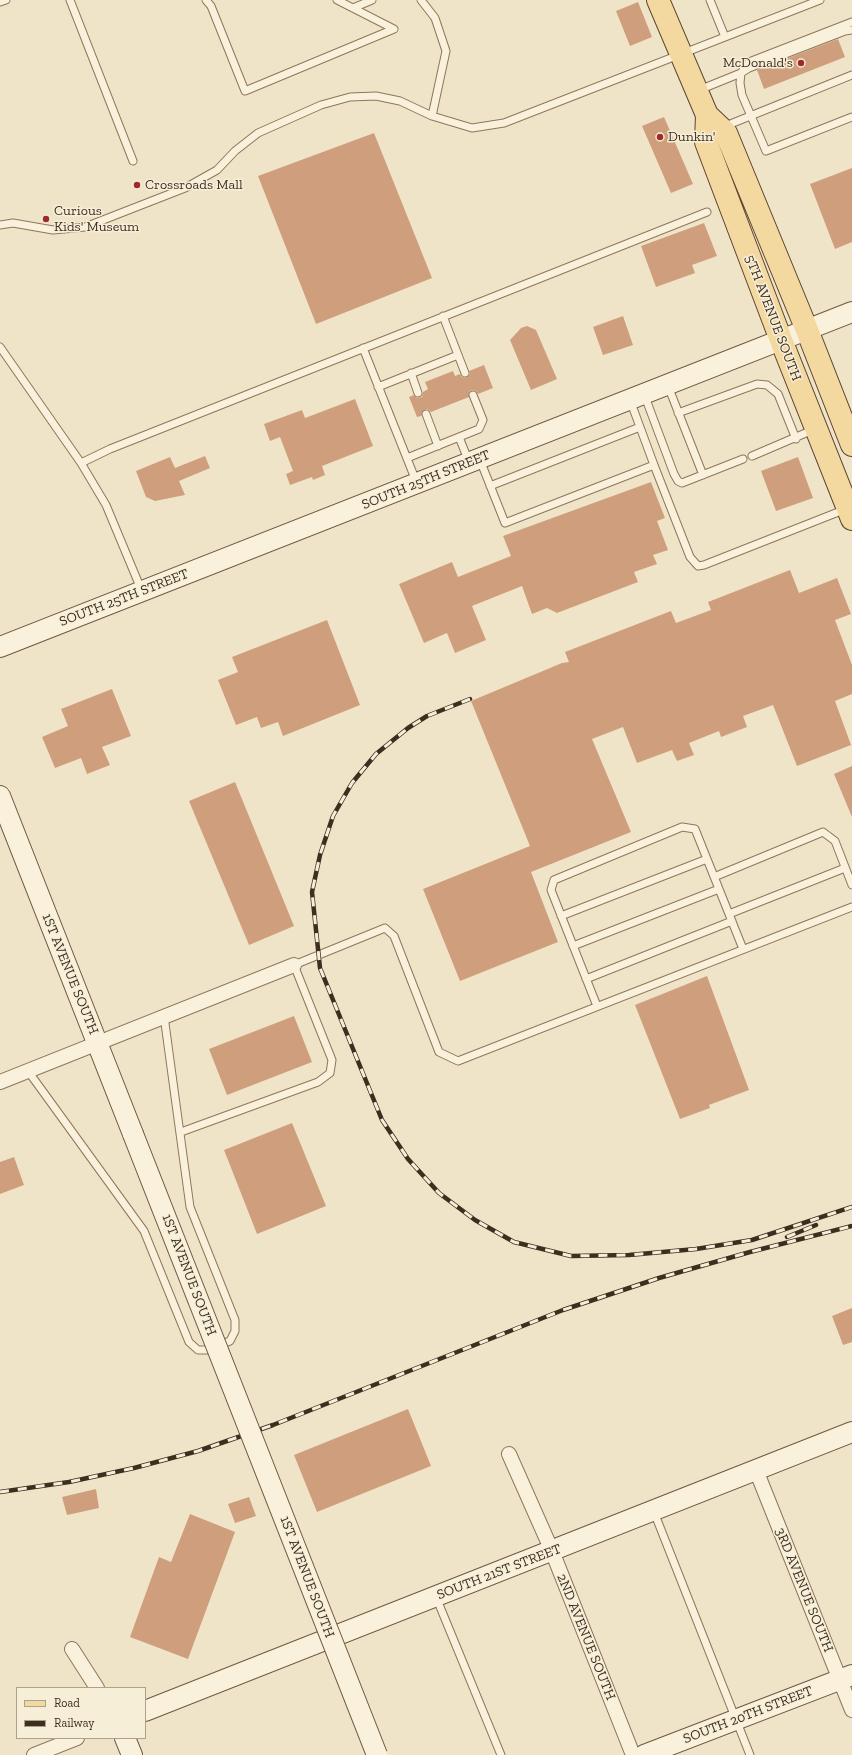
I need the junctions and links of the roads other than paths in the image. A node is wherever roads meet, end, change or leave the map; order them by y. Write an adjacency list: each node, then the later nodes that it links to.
1 (6, 0): 10 (lane)
2 (70, 0): 24 (lane)
3 (206, 0): 12 (lane)
4 (337, 0): 12 (lane)
5 (372, 0): 12 (lane)
6 (421, 0): 21 (lane)
7 (658, 0): 16 (main road, 5TH AVENUE SOUTH)
8 (710, 0): 15 (lane)
9 (820, 0): 11 (lane)
10 (0, 2)
11 (805, 3): 15 (lane)
12 (353, 8)
13 (852, 22): 17 (lane)
14 (852, 30): 17 (lane)
15 (725, 37): 16 (lane)
16 (681, 54): 19 (main road, 5TH AVENUE SOUTH); 21 (lane)
17 (741, 73): 19 (lane); 20 (lane)
18 (852, 75): 20 (lane)
19 (696, 92): 23 (main road, 5TH AVENUE SOUTH)
20 (751, 115): 22 (lane); 23 (lane)
21 (432, 116): 26 (lane)
22 (852, 117)
23 (714, 121): 29 (main road, 5TH AVENUE SOUTH); 30 (main road, 5TH AVENUE SOUTH)
24 (133, 161)
25 (707, 212): 28 (lane)
26 (0, 224)
27 (852, 312): 29 (main road, SOUTH 25TH STREET)
28 (443, 316): 32 (lane); 33 (lane)
29 (808, 330): 30 (main road, SOUTH 25TH STREET); 47 (main road, 5TH AVENUE SOUTH)
30 (781, 340): 36 (main road, SOUTH 25TH STREET); 44 (main road, 5TH AVENUE SOUTH)
31 (0, 347): 53 (lane)
32 (363, 348): 37 (lane); 53 (lane)
33 (458, 355): 34 (lane); 35 (lane)
34 (465, 372)
35 (411, 373): 37 (lane); 38 (lane)
36 (667, 385): 40 (main road, SOUTH 25TH STREET); 41 (lane)
37 (378, 387): 50 (lane)
38 (418, 393)
39 (473, 395): 45 (lane)
40 (637, 397): 43 (lane); 52 (main road, SOUTH 25TH STREET); 55 (lane)
41 (678, 413): 46 (lane); 55 (lane)
42 (426, 414): 48 (lane)
43 (640, 427): 54 (lane); 57 (lane)
44 (816, 429): 46 (lane); 58 (main road, 5TH AVENUE SOUTH)
45 (459, 437): 48 (lane); 52 (lane)
46 (796, 439): 49 (lane)
47 (852, 445)
48 (438, 446): 50 (lane)
49 (752, 456)
50 (407, 458): 56 (lane)
51 (743, 459): 55 (lane)
52 (474, 460): 56 (main road, SOUTH 25TH STREET); 57 (lane)
53 (81, 463): 59 (lane)
54 (654, 465): 57 (lane); 58 (lane)
55 (703, 475)
56 (417, 483): 59 (main road, SOUTH 25TH STREET)
57 (490, 486)
58 (850, 514)
59 (142, 592): 60 (main road, SOUTH 25TH STREET)
60 (0, 647)
61 (0, 796): 77 (main road, 1ST AVENUE SOUTH)
62 (707, 859): 64 (lane); 69 (lane); 69 (lane)
63 (845, 868): 64 (lane); 65 (lane); 68 (lane)
64 (714, 877): 66 (lane)
65 (852, 885)
66 (719, 889): 68 (lane); 71 (lane)
67 (852, 907): 72 (lane)
68 (729, 914): 70 (lane)
69 (561, 916): 71 (lane)
70 (732, 921): 72 (lane); 74 (lane)
71 (573, 946): 74 (lane)
72 (743, 949): 75 (lane)
73 (294, 965): 75 (lane); 76 (street); 80 (lane)
74 (586, 980): 75 (lane)
75 (597, 1006)
76 (164, 1016): 77 (street); 80 (lane)
77 (97, 1043): 78 (street); 97 (main road, 1ST AVENUE SOUTH, bridge)
78 (28, 1071): 79 (street); 80 (lane)
79 (0, 1082)
80 (181, 1132)
81 (852, 1432): 83 (main road, SOUTH 21ST STREET)
82 (509, 1454): 85 (street, 2ND AVENUE SOUTH)
83 (756, 1470): 84 (main road, SOUTH 21ST STREET); 88 (street, 3RD AVENUE SOUTH)
84 (653, 1511): 85 (main road, SOUTH 21ST STREET); 92 (lane)
85 (552, 1551): 86 (main road, SOUTH 21ST STREET); 99 (street, 2ND AVENUE SOUTH)
86 (436, 1596): 91 (main road, SOUTH 21ST STREET); 98 (lane)
87 (72, 1650): 89 (street)
88 (846, 1678): 90 (street, 3RD AVENUE SOUTH); 92 (main road, SOUTH 20TH STREET)
89 (96, 1687)
90 (852, 1710)
91 (146, 1712)
92 (737, 1721): 100 (main road, SOUTH 20TH STREET); 101 (lane)
93 (74, 1739): 95 (street)
94 (125, 1739): 96 (main road)
95 (34, 1755)
96 (132, 1755)
97 (376, 1755)
98 (500, 1755)
99 (633, 1755)
100 (644, 1755)
101 (750, 1755)

